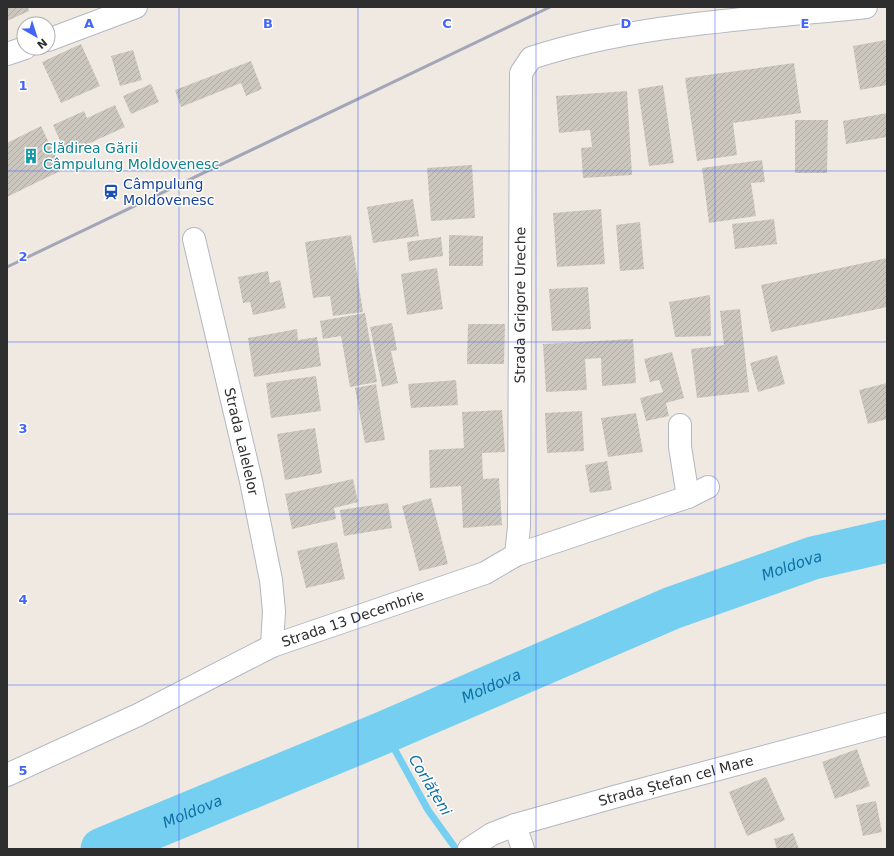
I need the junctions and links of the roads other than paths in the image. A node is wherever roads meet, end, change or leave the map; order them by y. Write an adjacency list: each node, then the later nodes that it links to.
1 (136, 7): 3 (street)
2 (866, 7): 9 (street, Strada Grigore Ureche)
3 (104, 13): 4 (street)
4 (56, 36)
5 (194, 240): 10 (street, Strada Lalelelor)
6 (680, 425): 8 (street)
7 (708, 487): 8 (street, Strada 13 Decembrie)
8 (688, 497): 9 (street, Strada 13 Decembrie)
9 (516, 555): 10 (street, Strada 13 Decembrie)
10 (272, 646): 12 (street, Strada 13 Decembrie)
11 (887, 724): 13 (street, Strada Ștefan cel Mare)
12 (7, 775)
13 (515, 825): 14 (street, Strada Ștefan cel Mare); 15 (street)
14 (469, 849)
15 (523, 849)

